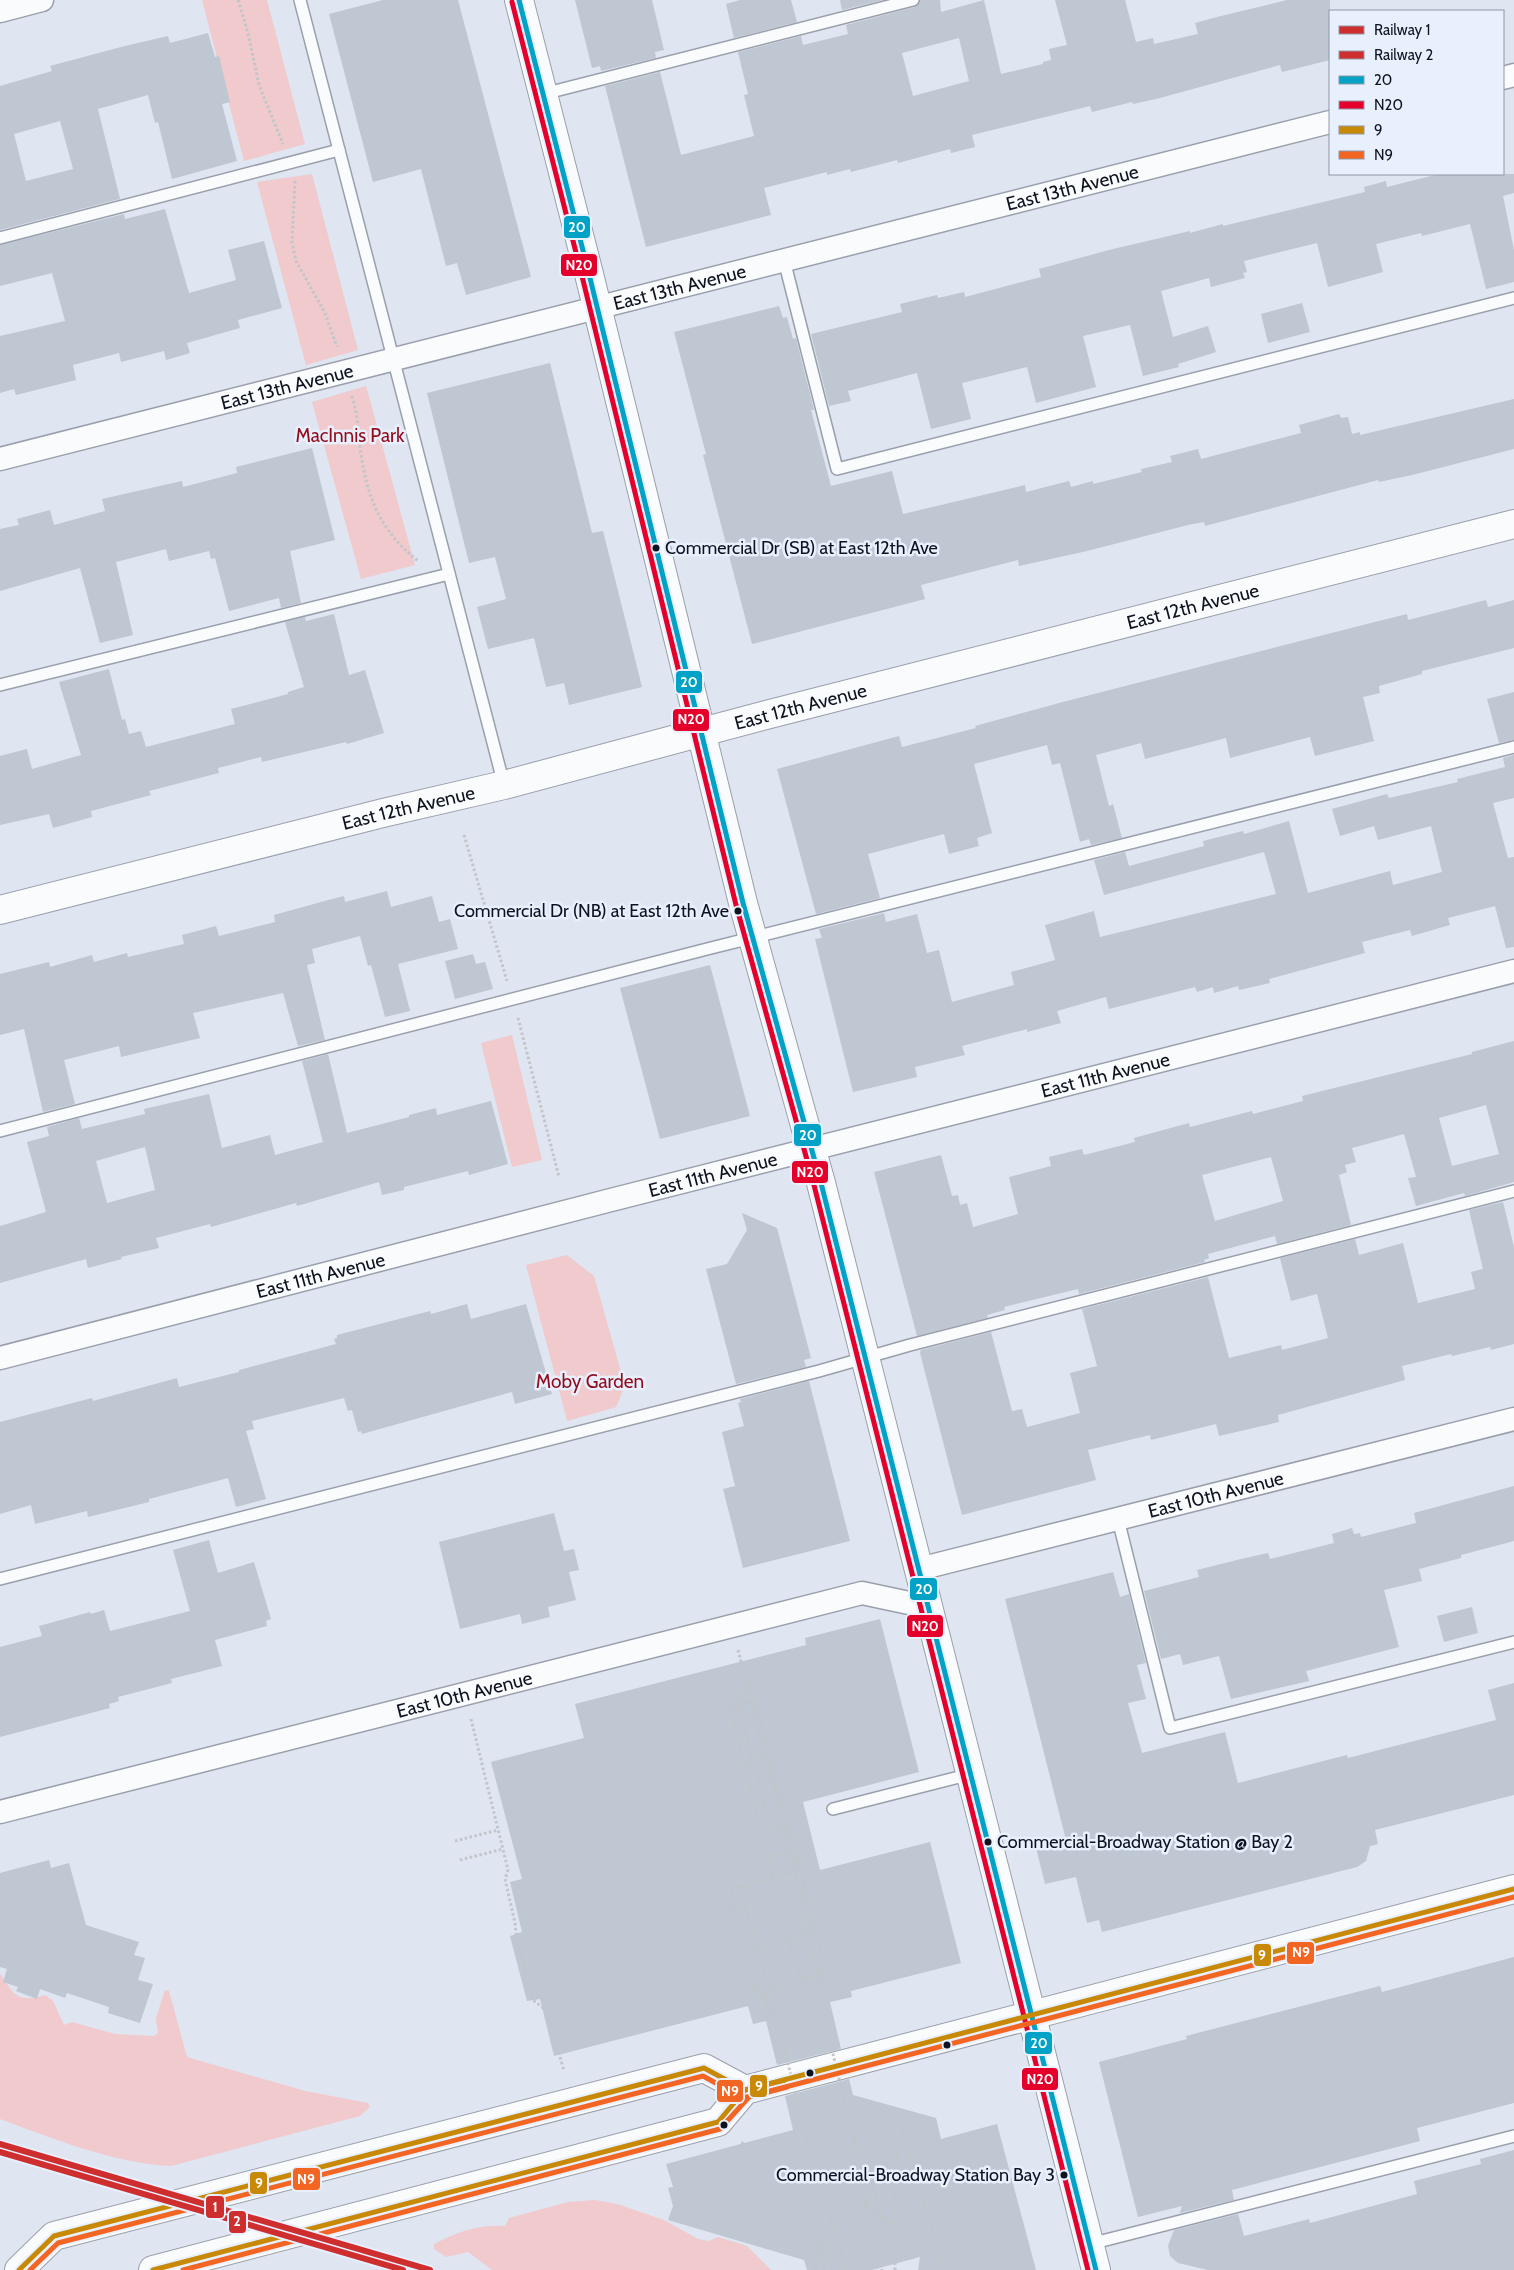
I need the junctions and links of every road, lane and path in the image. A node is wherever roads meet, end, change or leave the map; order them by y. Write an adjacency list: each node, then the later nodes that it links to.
1 (42, 0): 5 (street)
2 (300, 0): 8 (lane)
3 (519, 0): 6 (street)
4 (913, 0): 6 (lane)
5 (0, 11)
6 (542, 94): 12 (street)
7 (1329, 122): 10 (street, East 13th Avenue)
8 (339, 150): 9 (lane); 13 (lane)
9 (0, 238)
10 (784, 260): 11 (lane); 12 (street, East 13th Avenue)
11 (1514, 298)
12 (597, 307): 13 (street, East 13th Avenue); 19 (street)
13 (392, 358): 14 (street, East 13th Avenue); 17 (lane)
14 (345, 371): 15 (street, East 13th Avenue); 17 (path)
15 (0, 459)
16 (1514, 524): 19 (street, East 12th Avenue)
17 (444, 575): 18 (lane); 21 (lane)
18 (0, 685)
19 (702, 732): 21 (street, East 12th Avenue); 23 (street)
20 (1514, 747): 23 (lane)
21 (504, 785): 22 (street, East 12th Avenue)
22 (0, 910)
23 (753, 938): 25 (lane); 26 (street)
24 (1514, 971): 26 (street, East 11th Avenue)
25 (0, 1131)
26 (812, 1149): 28 (street, East 11th Avenue); 29 (street)
27 (1514, 1191): 29 (lane)
28 (0, 1358)
29 (865, 1358): 32 (street); 33 (lane)
30 (1514, 1419): 31 (street, East 10th Avenue)
31 (1118, 1519): 32 (street, East 10th Avenue); 35 (lane)
32 (919, 1569): 34 (street)
33 (0, 1579)
34 (928, 1607): 44 (street); 46 (street, East 10th Avenue)
35 (1514, 1642)
36 (738, 1650): 38 (path)
37 (735, 1691): 39 (path); 41 (path); 43 (path)
38 (752, 1701): 39 (path); 47 (path)
39 (738, 1704): 42 (path)
40 (471, 1718): 48 (path)
41 (771, 1756): 42 (path); 51 (path)
42 (754, 1760): 43 (path); 47 (path)
43 (744, 1763): 52 (path)
44 (970, 1774): 45 (lane); 73 (street)
45 (833, 1809)
46 (0, 1812)
47 (785, 1828): 54 (path)
48 (498, 1830): 49 (path); 50 (path)
49 (455, 1841)
50 (503, 1849): 53 (path); 64 (path)
51 (795, 1850): 52 (path); 52 (path)
52 (768, 1856)
53 (460, 1860)
54 (796, 1872): 55 (path); 60 (path)
55 (740, 1886): 57 (path); 62 (path)
56 (1514, 1889): 73 (street)
57 (734, 1907): 58 (path); 85 (path, bridge)
58 (730, 1908)
59 (801, 1928): 61 (path)
60 (808, 1934): 61 (path); 65 (path)
61 (803, 1935): 62 (path)
62 (756, 1947): 68 (path)
63 (531, 1966): 64 (path)
64 (524, 1968): 75 (path)
65 (819, 1974): 68 (path); 72 (path)
66 (754, 1982): 69 (path)
67 (750, 1983): 69 (path)
68 (768, 1988): 70 (path)
69 (756, 1991): 70 (path)
70 (765, 2000): 74 (path)
71 (821, 2005): 79 (path, bridge)
72 (828, 2007)
73 (1032, 2015): 76 (street); 90 (street)
74 (771, 2022)
75 (564, 2071)
76 (745, 2090): 91 (street); 92 (street)
77 (898, 2113): 78 (path)
78 (903, 2132): 87 (path); 99 (path)
79 (854, 2136): 83 (path, bridge); 86 (path)
80 (1514, 2136): 90 (lane)
81 (742, 2142): 82 (path)
82 (748, 2162)
83 (873, 2183): 84 (path, bridge); 86 (path)
84 (866, 2210)
85 (832, 2220): 88 (path, bridge); 97 (path)
86 (884, 2221): 87 (path)
87 (895, 2226): 98 (path)
88 (824, 2239): 89 (path, bridge); 96 (path, bridge)
89 (819, 2249): 94 (path); 95 (path)
90 (1093, 2257)
91 (26, 2264)
92 (186, 2265): 93 (street)
93 (153, 2270)
94 (814, 2270)
95 (824, 2270)
96 (832, 2270)
97 (846, 2270)
98 (894, 2270)
99 (944, 2270)

